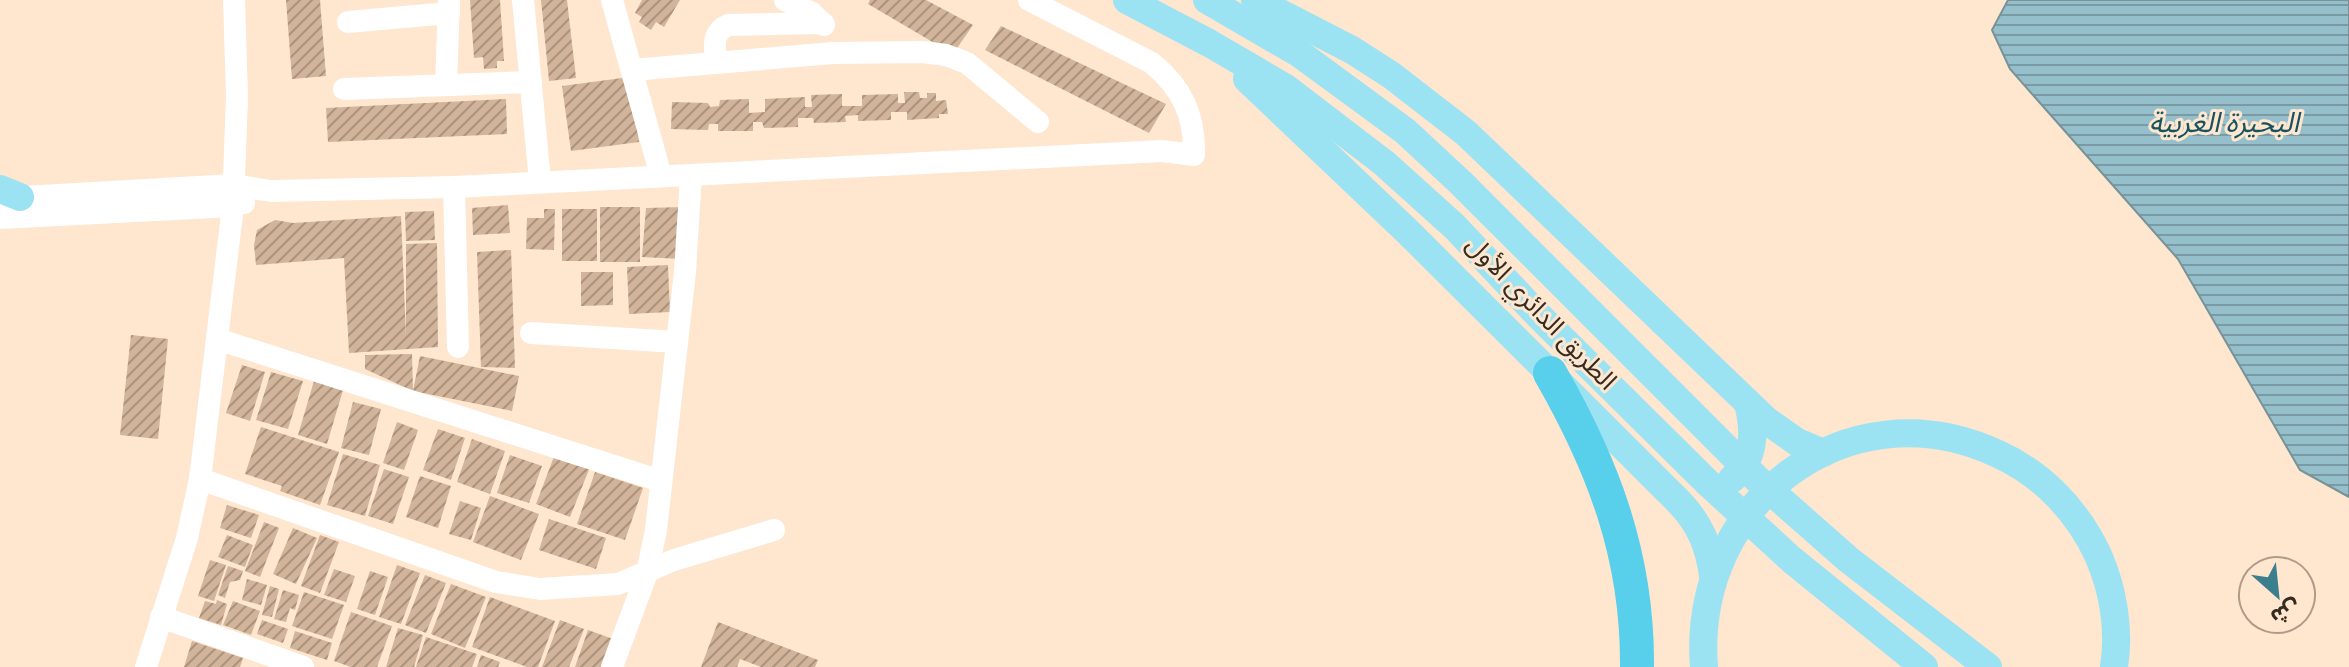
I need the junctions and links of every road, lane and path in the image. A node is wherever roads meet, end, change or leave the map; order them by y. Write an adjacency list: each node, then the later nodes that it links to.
1 (234, 0): 25 (street)
2 (523, 0): 16 (street)
3 (612, 0): 15 (street)
4 (785, 0): 11 (street)
5 (1029, 0): 20 (street)
6 (1127, 0): 12 (main road, الطريق الدائري الأول)
7 (1207, 0): 48 (main road, الطريق الدائري الأول)
8 (1255, 0): 32 (main road)
9 (449, 6): 10 (street); 17 (street)
10 (348, 22)
11 (823, 23): 13 (street); 14 (street)
12 (1209, 43): 31 (main road); 47 (main road, الطريق الدائري الأول)
13 (833, 53): 14 (street); 19 (street)
14 (716, 62): 15 (street)
15 (632, 70): 21 (street)
16 (531, 82): 17 (street); 22 (street)
17 (446, 85): 18 (street)
18 (344, 89)
19 (1038, 122)
20 (691, 175): 21 (street); 29 (street)
21 (661, 176): 22 (street)
22 (540, 182): 23 (street)
23 (454, 187): 25 (street); 30 (street)
24 (7, 194): 25 (street)
25 (233, 196): 26 (street); 28 (street)
26 (0, 218)
27 (531, 333): 29 (street)
28 (217, 339): 34 (street); 35 (street)
29 (677, 342): 35 (street)
30 (458, 347)
31 (1550, 373): 36 (main road); 45 (highway)
32 (1748, 403): 33 (main road); 36 (main road)
33 (1823, 453): 39 (main road); 41 (main road)
34 (200, 479): 38 (street); 40 (street)
35 (661, 481): 38 (street)
36 (1666, 489): 39 (main road)
37 (774, 530): 38 (street)
38 (647, 573): 44 (street)
39 (1713, 575): 46 (main road)
40 (161, 617): 42 (street); 43 (street)
41 (2116, 665)
42 (146, 667)
43 (303, 667)
44 (612, 667)
45 (1637, 667)
46 (1704, 667)
47 (1924, 667)
48 (1988, 667)

